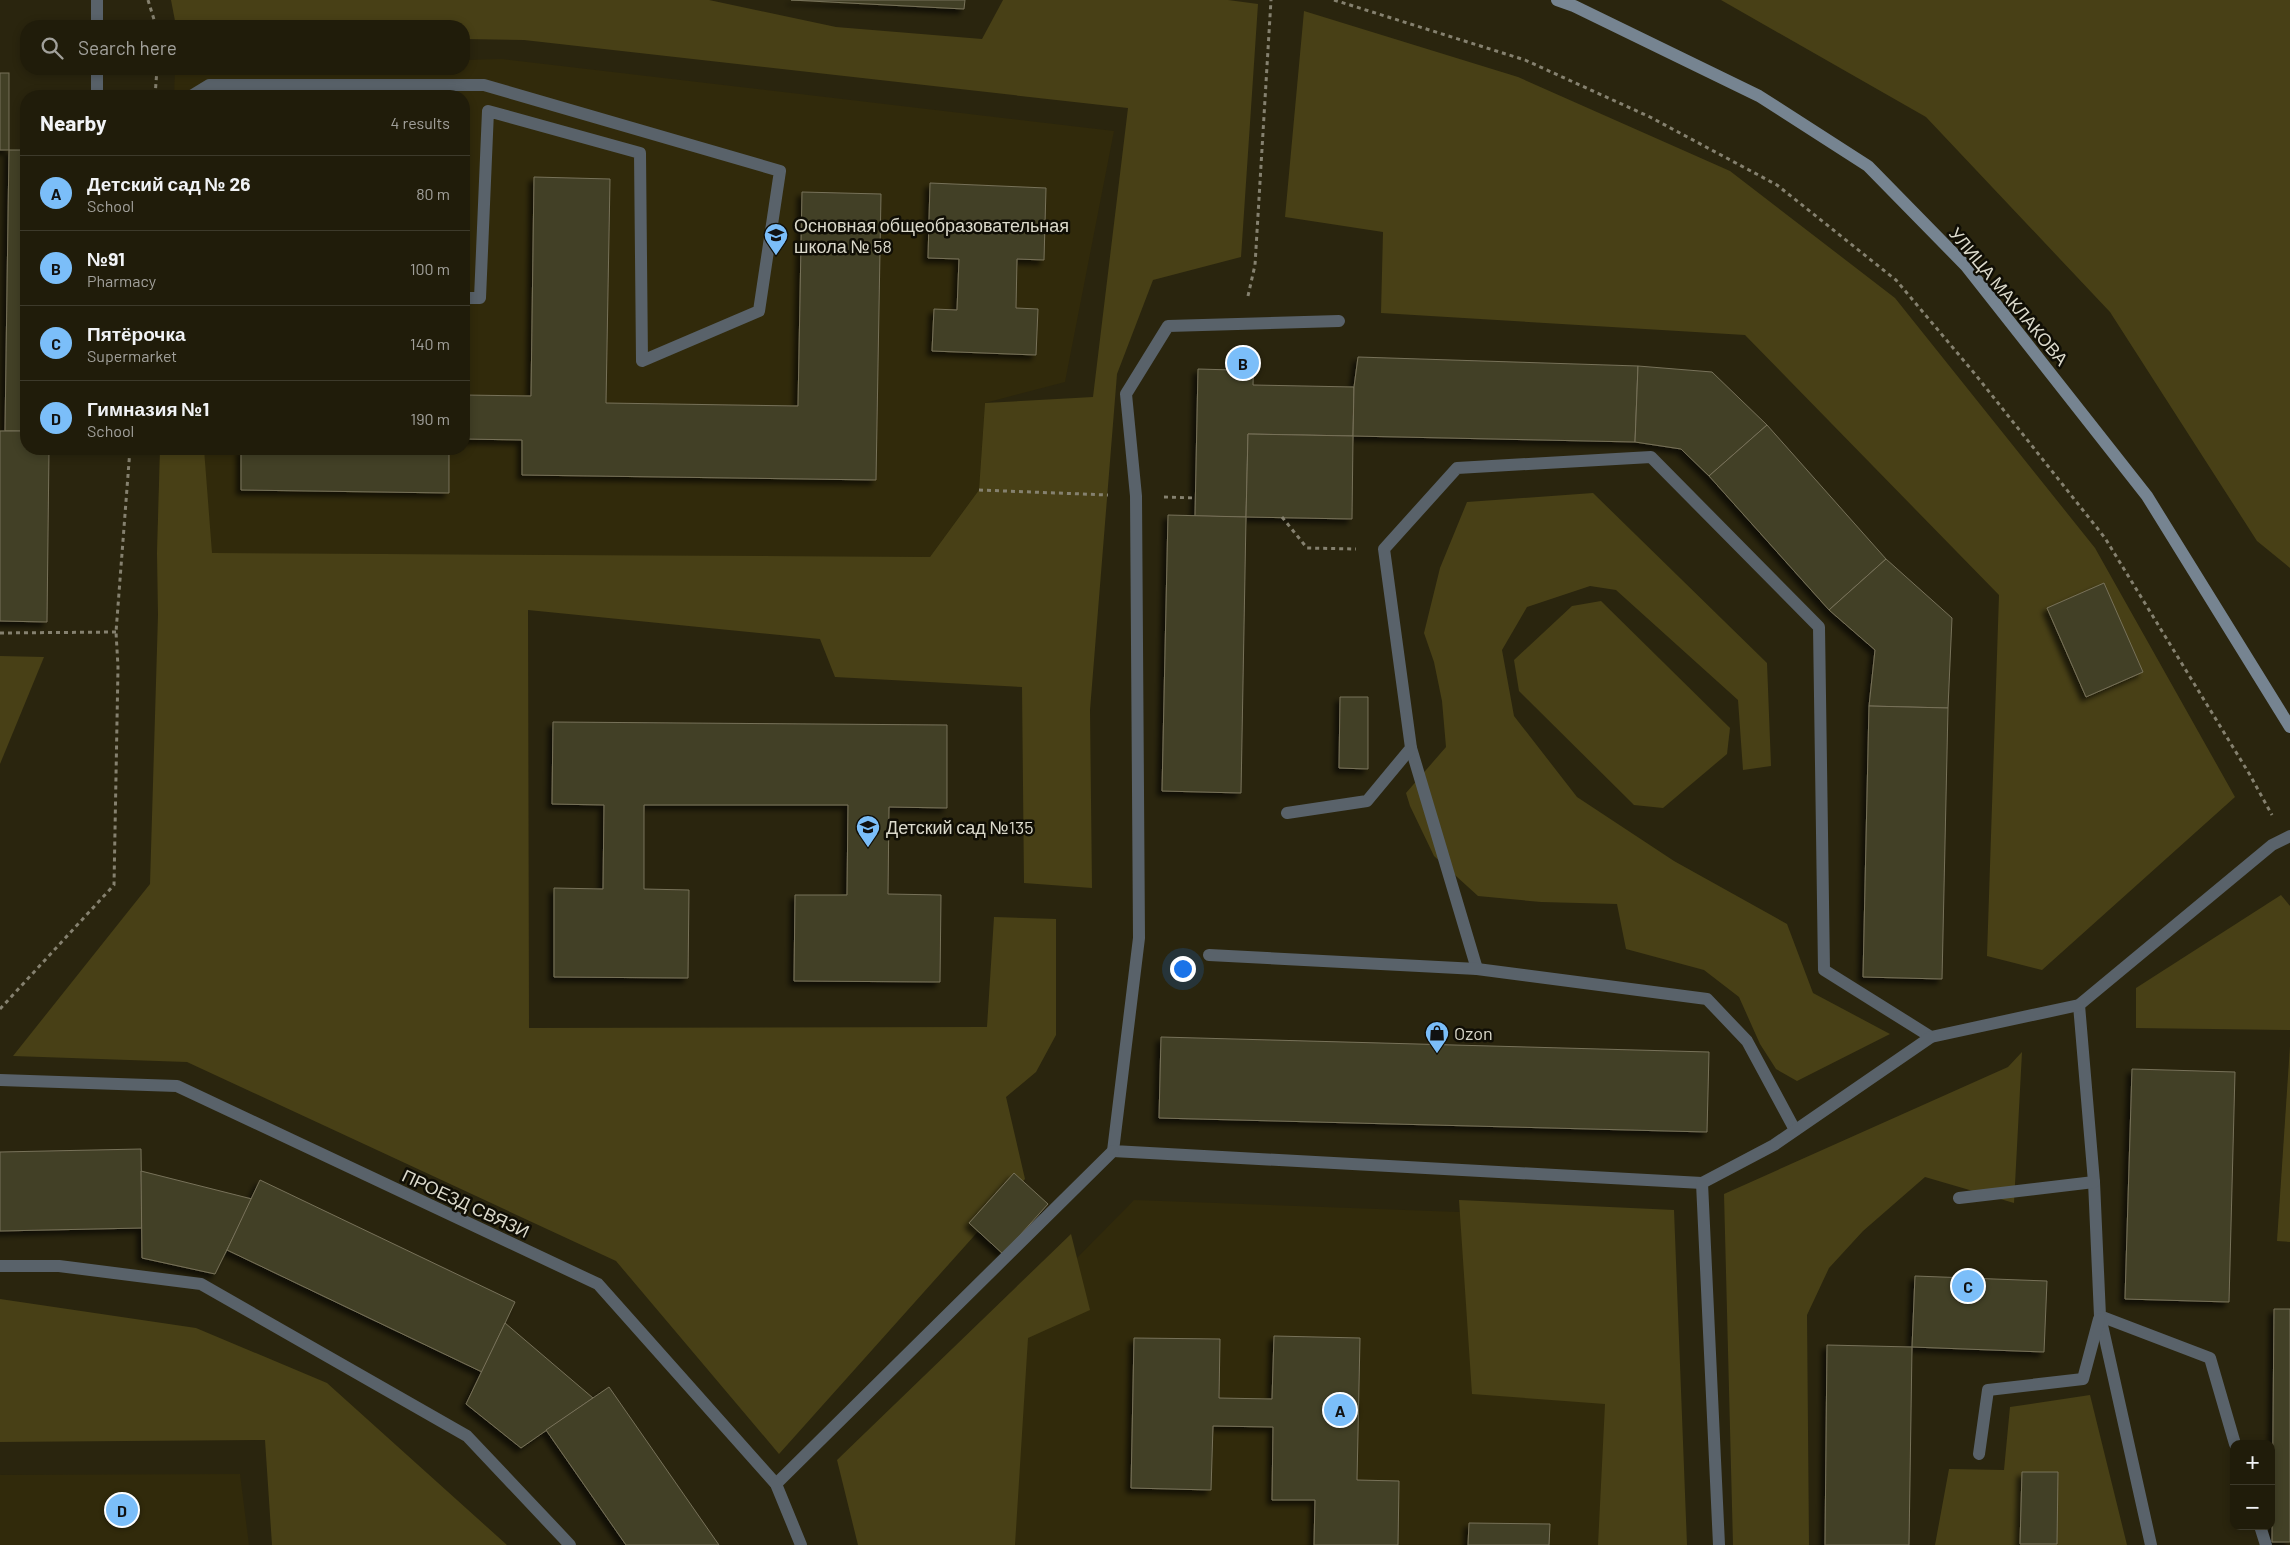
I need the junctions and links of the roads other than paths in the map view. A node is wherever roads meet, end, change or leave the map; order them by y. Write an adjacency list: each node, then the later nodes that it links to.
1 (97, 0): 3 (street)
2 (1557, 0): 9 (street, УЛИЦА МАКЛАКОВА)
3 (97, 20)
4 (97, 75): 5 (street)
5 (97, 90)
6 (201, 90): 7 (street)
7 (470, 298)
8 (1339, 321): 19 (street)
9 (2290, 727)
10 (1411, 748): 11 (street); 14 (street); 16 (street)
11 (1287, 813)
12 (2288, 837): 15 (street)
13 (1209, 955): 14 (street)
14 (1477, 969): 18 (street)
15 (2079, 1005): 16 (street); 20 (street)
16 (1931, 1037): 18 (street)
17 (0, 1080): 27 (street, ПРОЕЗД СВЯЗИ)
18 (1795, 1130): 21 (street)
19 (1113, 1151): 21 (street); 27 (street)
20 (2094, 1182): 22 (street); 24 (street)
21 (1702, 1183): 31 (street)
22 (1959, 1198)
23 (0, 1266): 29 (street)
24 (2100, 1316): 25 (street); 26 (street); 32 (street)
25 (2235, 1440)
26 (1979, 1454)
27 (776, 1484): 30 (street, ПРОЕЗД СВЯЗИ)
28 (2261, 1530): 33 (street)
29 (570, 1545)
30 (801, 1545)
31 (1719, 1545)
32 (2151, 1545)
33 (2266, 1545)

